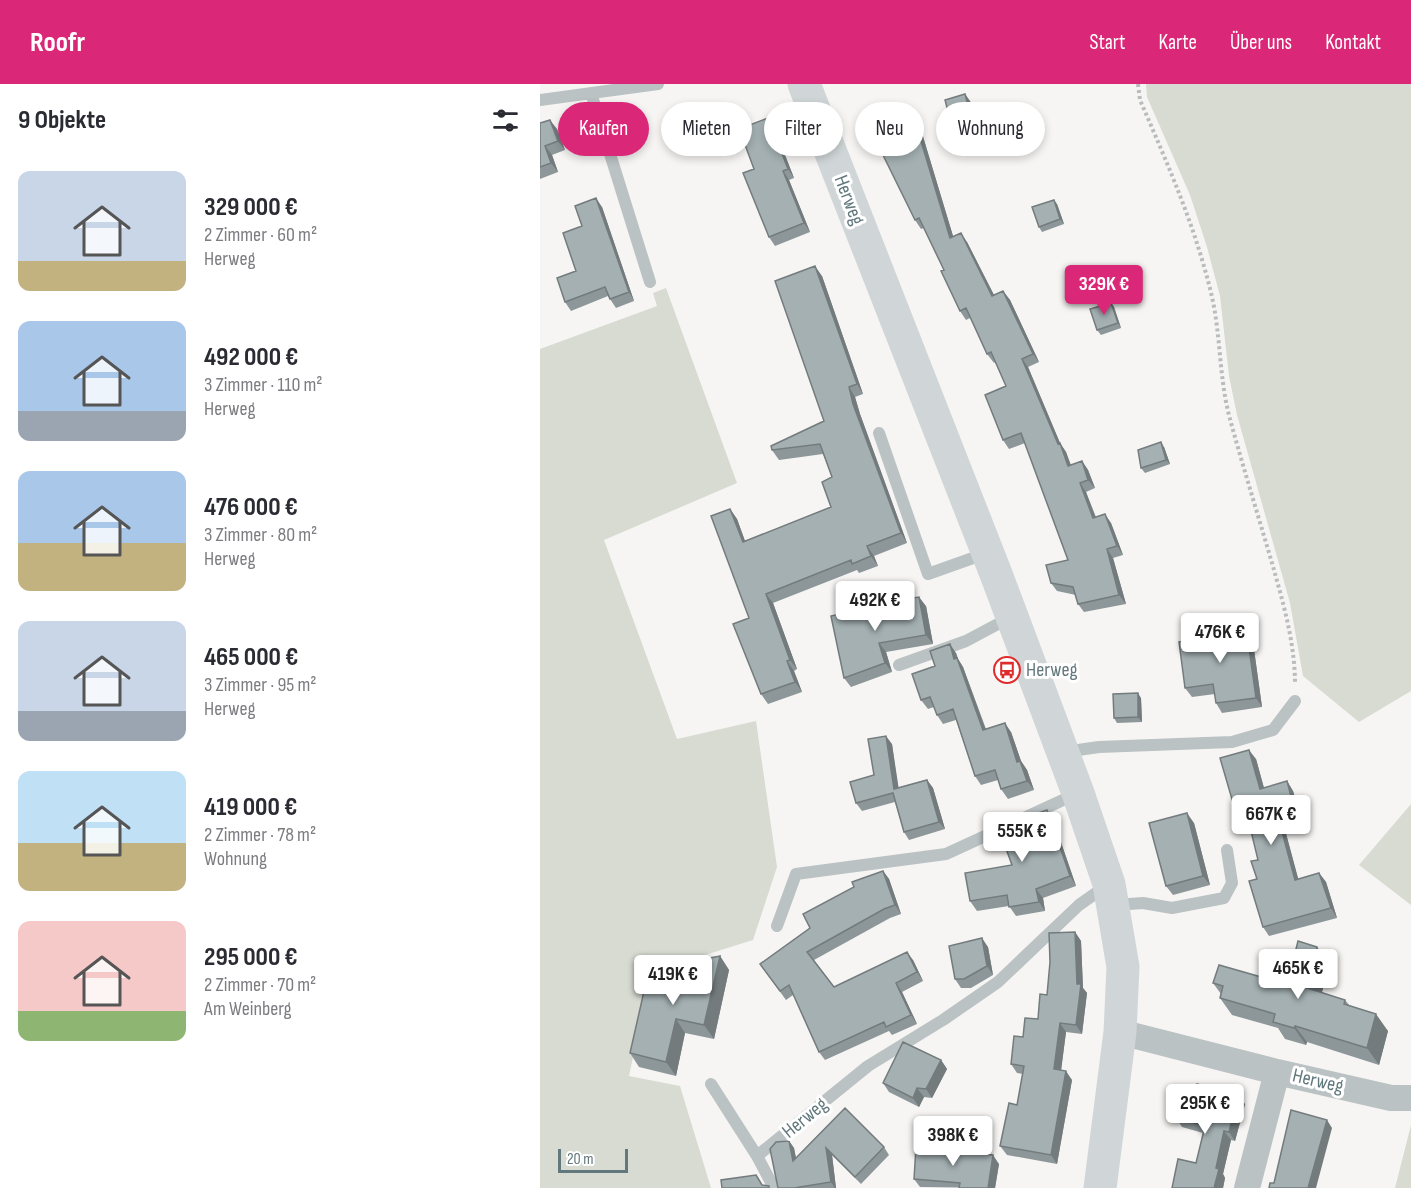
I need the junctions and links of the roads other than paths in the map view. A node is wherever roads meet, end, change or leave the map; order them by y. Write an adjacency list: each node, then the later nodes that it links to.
1 (658, 84): 3 (lane)
2 (804, 84): 7 (street, Herweg)
3 (591, 93): 4 (lane); 5 (lane)
4 (540, 100)
5 (650, 282)
6 (879, 433): 7 (lane)
7 (987, 553): 8 (street, Herweg)
8 (1011, 617): 9 (lane); 11 (street, Herweg)
9 (899, 665)
10 (1295, 701): 11 (lane)
11 (1062, 753): 12 (street, Herweg)
12 (1078, 793): 14 (street, Herweg); 15 (lane)
13 (1227, 850): 14 (lane)
14 (1110, 895): 16 (street, Herweg); 20 (lane, Herweg)
15 (777, 926)
16 (1120, 1032): 17 (street, Herweg); 22 (street, Herweg)
17 (1277, 1072): 19 (street, Herweg); 23 (street)
18 (711, 1084): 20 (lane)
19 (1411, 1098)
20 (757, 1156): 21 (lane)
21 (774, 1188)
22 (1100, 1188)
23 (1247, 1188)

